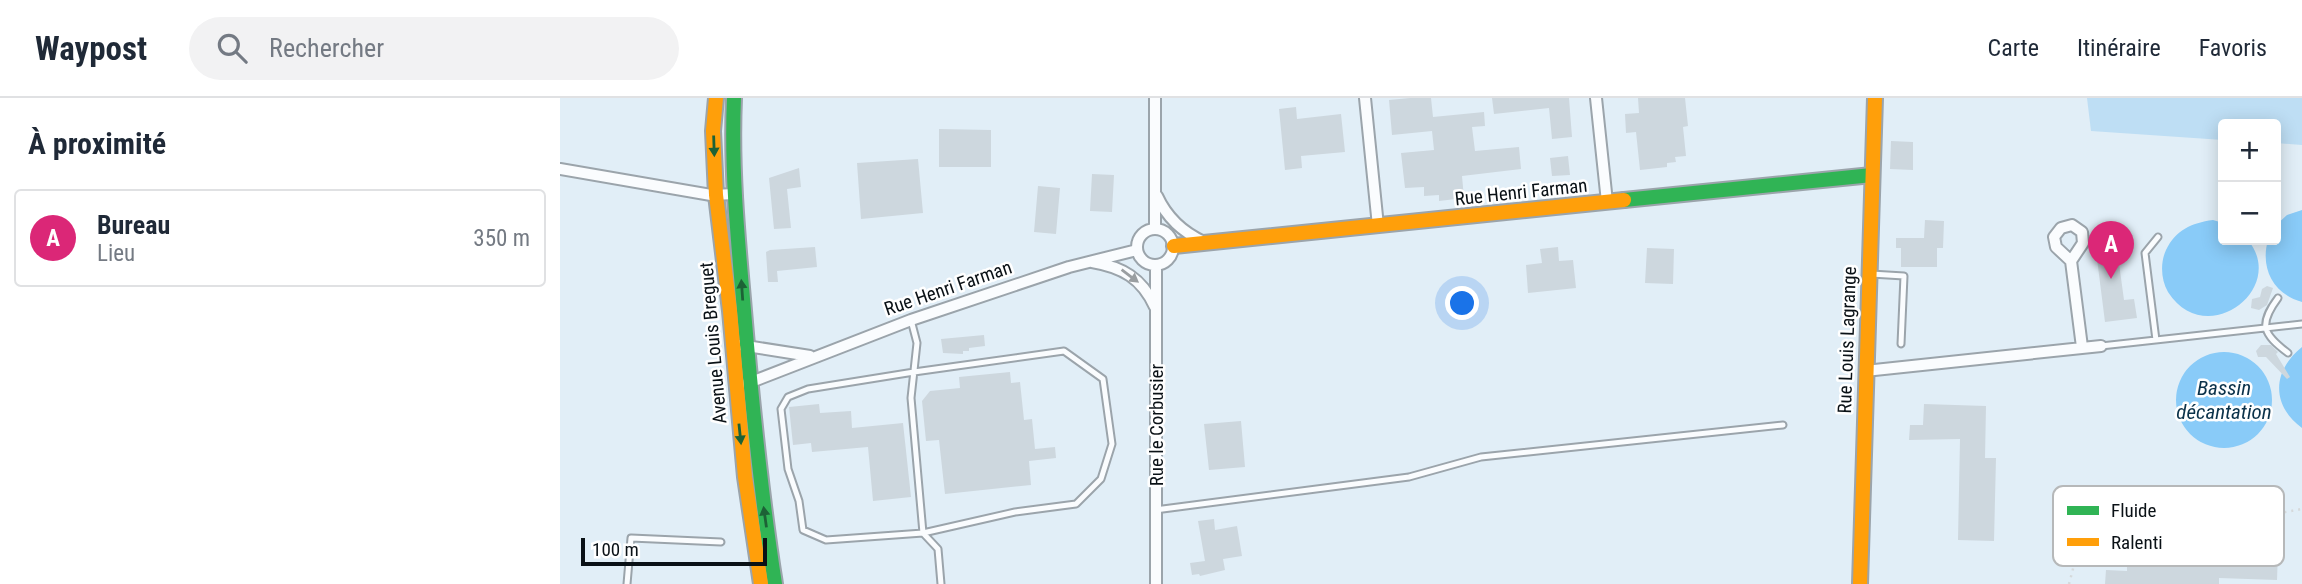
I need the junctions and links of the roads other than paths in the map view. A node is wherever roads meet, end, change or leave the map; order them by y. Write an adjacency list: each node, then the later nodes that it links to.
1 (716, 98): 11 (street, Avenue Louis Breguet, one-way to 11)
2 (734, 98): 10 (street, Avenue Louis Breguet)
3 (1155, 98): 9 (street)
4 (1365, 98): 13 (street)
5 (1596, 98): 12 (street)
6 (1875, 98): 8 (street, Rue Louis Lagrange)
7 (560, 169): 11 (street)
8 (1872, 175): 12 (street, Rue Henri Farman); 22 (street, Rue Louis Lagrange)
9 (1155, 190): 14 (street); 16 (street)
10 (735, 194): 11 (street); 30 (street, Avenue Louis Breguet, one-way to 10)
11 (716, 195): 30 (street, Avenue Louis Breguet)
12 (1606, 202): 13 (street, Rue Henri Farman)
13 (1378, 226): 16 (street, Rue Henri Farman)
14 (1155, 229): 17 (street); 18 (street)
15 (2158, 237): 28 (lane)
16 (1206, 243): 17 (street, Rue Henri Farman)
17 (1174, 246): 21 (street)
18 (1138, 250): 19 (street, Rue Henri Farman); 21 (street)
19 (1089, 261): 24 (street, one-way to 24); 25 (street, Rue Henri Farman)
20 (2071, 261): 32 (street)
21 (1156, 265): 24 (street, Rue le Corbusier)
22 (1868, 274): 29 (lane); 35 (street, Rue Louis Lagrange)
23 (2278, 298): 27 (lane)
24 (1156, 309): 39 (street, Rue le Corbusier)
25 (911, 320): 34 (street, Rue Henri Farman); 36 (lane)
26 (2302, 324): 27 (lane)
27 (2265, 328): 28 (lane); 33 (lane)
28 (2156, 340): 31 (lane)
29 (1901, 344)
30 (740, 345): 34 (street, Rue Henri Farman); 37 (street, Avenue Louis Breguet)
31 (2101, 346): 32 (street)
32 (2082, 347): 35 (street)
33 (2288, 354)
34 (813, 356): 37 (street, Rue Henri Farman)
35 (1866, 371): 47 (street, Rue Louis Lagrange)
36 (914, 372): 40 (lane); 40 (lane); 40 (lane)
37 (743, 384): 43 (street, Avenue Louis Breguet, one-way to 43); 44 (street, Avenue Louis Breguet, one-way to 37)
38 (1783, 425): 39 (lane)
39 (1155, 510): 46 (street, Rue le Corbusier)
40 (923, 533): 45 (lane)
41 (721, 542): 42 (lane)
42 (628, 584)
43 (761, 584)
44 (775, 584)
45 (941, 584)
46 (1156, 584)
47 (1860, 584)

